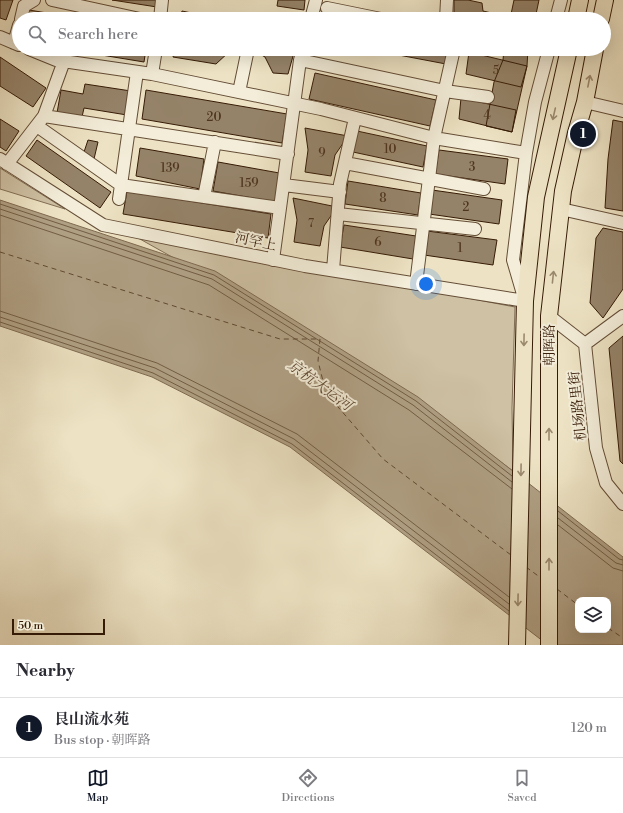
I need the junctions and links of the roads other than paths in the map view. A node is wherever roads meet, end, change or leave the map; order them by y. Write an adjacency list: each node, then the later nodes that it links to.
1 (34, 0): 10 (street)
2 (52, 0): 11 (street)
3 (162, 0): 12 (street)
4 (316, 0): 13 (street)
5 (447, 0): 15 (street)
6 (561, 0): 16 (street)
7 (580, 0): 17 (main road)
8 (605, 0): 18 (main road)
9 (327, 8): 14 (street)
10 (23, 12)
11 (108, 12)
12 (161, 12)
13 (313, 12)
14 (347, 12)
15 (446, 12)
16 (558, 12)
17 (577, 12)
18 (602, 12)
19 (0, 36): 20 (street)
20 (12, 42)
21 (47, 56): 30 (street)
22 (155, 56): 32 (street)
23 (247, 56): 34 (street)
24 (302, 56): 37 (street)
25 (306, 56): 33 (street)
26 (452, 56): 33 (street)
27 (547, 56): 45 (street)
28 (567, 56): 65 (main road, 朝晖路, one-way to 65)
29 (595, 56): 36 (main road, 朝晖路, one-way to 29)
30 (64, 61): 31 (street); 39 (street)
31 (137, 72): 32 (street); 42 (street)
32 (152, 74): 34 (street)
33 (445, 91): 35 (street); 43 (street)
34 (239, 92): 37 (street)
35 (488, 97)
36 (585, 102): 38 (street); 57 (main road, 朝晖路)
37 (294, 104): 40 (street); 46 (street)
38 (623, 111)
39 (44, 116): 41 (street); 42 (street)
40 (355, 118): 43 (street); 48 (street)
41 (37, 126): 47 (street); 50 (street)
42 (130, 129): 44 (street); 50 (street)
43 (434, 138): 45 (street); 49 (street)
44 (215, 142): 46 (street); 54 (street)
45 (526, 153): 65 (street)
46 (288, 154): 51 (street)
47 (4, 162): 62 (street, 河罕上)
48 (345, 163): 49 (street); 53 (street)
49 (429, 178): 52 (street); 60 (street)
50 (122, 185): 54 (street); 55 (street)
51 (284, 185): 53 (street); 56 (street)
52 (484, 189)
53 (340, 192): 58 (street)
54 (204, 197): 56 (street)
55 (119, 199)
56 (280, 208): 62 (street)
57 (561, 209): 59 (street); 66 (main road, 朝晖路, one-way to 57)
58 (338, 214): 60 (street); 63 (street)
59 (623, 223)
60 (424, 225): 61 (street); 64 (street)
61 (475, 229)
62 (273, 260): 63 (street, 河罕上)
63 (333, 270): 64 (street, 河罕上)
64 (416, 284): 65 (street, 河罕上)
65 (525, 301): 70 (main road, 朝晖路, one-way to 70)
66 (549, 316): 68 (street); 71 (main road, 朝晖路, one-way to 66)
67 (623, 316): 68 (street)
68 (585, 344): 69 (street, 机场路里街)
69 (623, 504)
70 (517, 645)
71 (549, 645)

